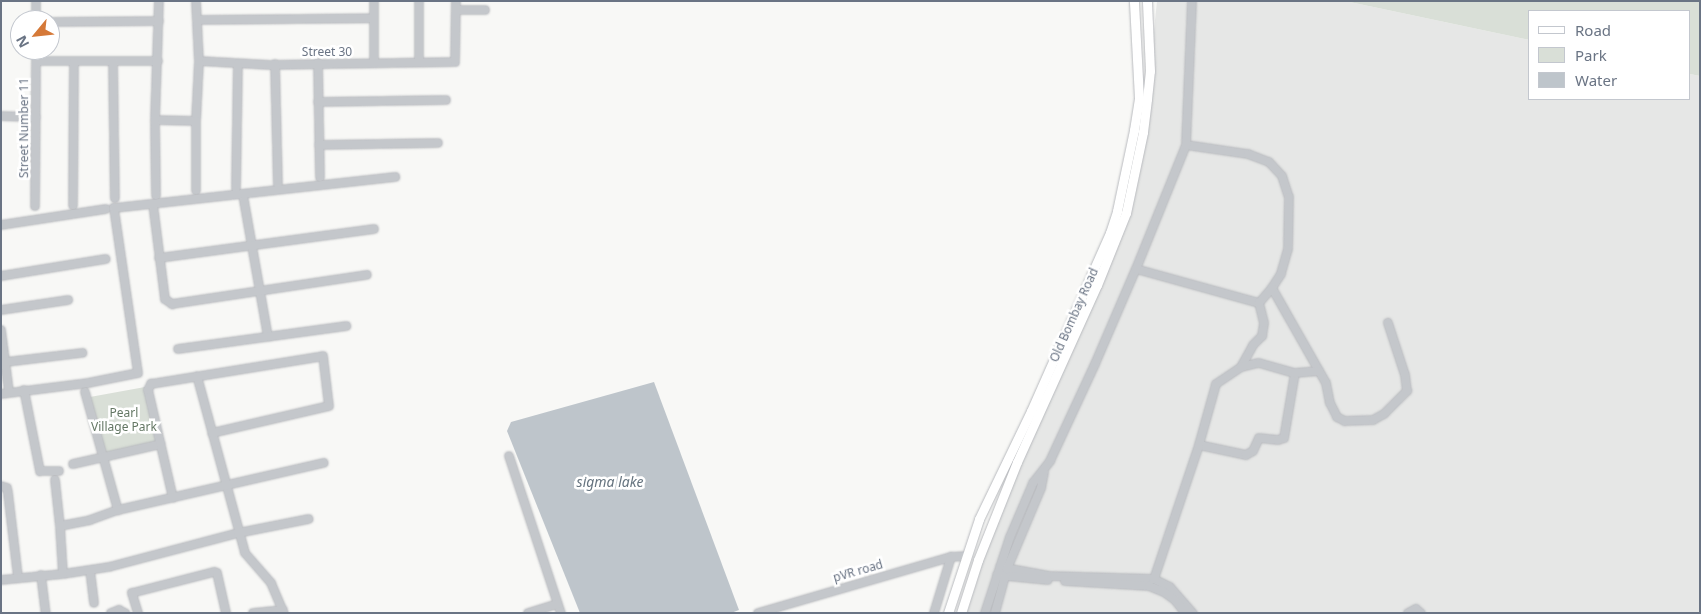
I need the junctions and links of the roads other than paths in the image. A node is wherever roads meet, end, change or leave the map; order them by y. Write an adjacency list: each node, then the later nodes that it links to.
1 (159, 1): 12 (street)
2 (196, 1): 11 (street)
3 (374, 1): 10 (street)
4 (419, 1): 19 (street)
5 (1134, 1): 90 (main road, Old Bombay Road)
6 (1147, 1): 114 (main road, Old Bombay Road)
7 (1192, 1): 32 (street)
8 (456, 5): 9 (street); 19 (street, Street 30)
9 (485, 10)
10 (374, 18): 11 (street); 21 (street)
11 (197, 20): 16 (street)
12 (158, 21): 13 (street); 14 (street)
13 (60, 22)
14 (158, 60): 18 (street); 28 (street)
15 (36, 61): 17 (street); 27 (street, Street Number 11)
16 (199, 61): 22 (street, Street 30); 29 (street)
17 (74, 62): 18 (street); 42 (street)
18 (113, 62): 40 (street)
19 (419, 62): 21 (street, Street 30)
20 (318, 63): 21 (street, Street 30); 23 (street, Street 30); 25 (street)
21 (374, 63)
22 (238, 64): 23 (street, Street 30); 36 (street)
23 (276, 64): 35 (street)
24 (446, 100): 25 (street)
25 (318, 102): 31 (street)
26 (1, 116): 27 (street)
27 (36, 117): 43 (street, Street Number 11)
28 (155, 120): 29 (street); 38 (street)
29 (196, 122): 37 (street)
30 (438, 144): 31 (street)
31 (318, 145): 33 (street)
32 (1186, 145): 50 (street); 53 (street)
33 (320, 177)
34 (395, 177): 39 (street)
35 (278, 184)
36 (236, 188)
37 (196, 190)
38 (156, 195)
39 (243, 195): 41 (street); 47 (street)
40 (115, 198)
41 (153, 204): 48 (street); 69 (street)
42 (73, 205)
43 (35, 206)
44 (106, 209): 45 (street)
45 (1, 225)
46 (374, 228): 47 (street)
47 (251, 245): 48 (street); 54 (street)
48 (160, 258): 54 (street)
49 (106, 259): 52 (street)
50 (1136, 269): 56 (street); 93 (street)
51 (367, 275): 54 (street)
52 (1, 276)
53 (1272, 288): 56 (street); 66 (street)
54 (260, 291): 61 (street)
55 (68, 300): 57 (street)
56 (1259, 303): 65 (street)
57 (1, 310)
58 (1388, 323): 66 (street)
59 (346, 326): 61 (street)
60 (1, 330): 64 (street)
61 (268, 337): 62 (street)
62 (178, 349)
63 (82, 353): 64 (street)
64 (6, 362): 71 (street)
65 (1242, 367): 67 (street); 74 (street)
66 (1319, 371): 67 (street)
67 (1294, 373): 74 (street)
68 (197, 376): 72 (street); 72 (street); 73 (street)
69 (24, 390): 71 (street); 79 (street)
70 (85, 392): 76 (street)
71 (5, 393)
72 (212, 433): 82 (street)
73 (161, 444): 76 (street); 83 (street)
74 (1199, 445): 97 (street)
75 (509, 456): 100 (street)
76 (102, 457): 78 (street); 84 (street)
77 (324, 463): 82 (street)
78 (73, 464)
79 (59, 471)
80 (55, 480): 87 (street)
81 (1, 486): 86 (street)
82 (226, 487): 83 (street); 89 (street)
83 (173, 498): 84 (street)
84 (118, 510): 87 (street)
85 (309, 518): 89 (street)
86 (11, 526): 88 (street); 96 (street)
87 (60, 526): 94 (street)
88 (1, 527)
89 (238, 533): 92 (street); 101 (street)
90 (965, 556): 91 (street, pVR road); 113 (main road, Old Bombay Road)
91 (951, 557): 111 (street, pVR road); 112 (street)
92 (90, 570): 94 (street); 99 (street)
93 (1002, 572): 97 (street); 115 (street); 116 (street); 117 (street)
94 (63, 574): 95 (street)
95 (41, 575): 96 (street); 103 (street)
96 (18, 577): 98 (street)
97 (1154, 579): 118 (street)
98 (1, 580)
99 (94, 603)
100 (558, 604): 109 (street); 110 (street)
101 (284, 611): 102 (street)
102 (270, 612): 108 (street)
103 (46, 613)
104 (111, 613): 105 (street)
105 (125, 613)
106 (138, 613): 107 (street)
107 (226, 613)
108 (252, 613)
109 (528, 613)
110 (560, 613)
111 (758, 613)
112 (934, 613)
113 (948, 613)
114 (960, 613)
115 (985, 613)
116 (995, 613)
117 (1185, 613)
118 (1194, 613)
119 (1408, 613): 120 (street)
120 (1421, 613)

